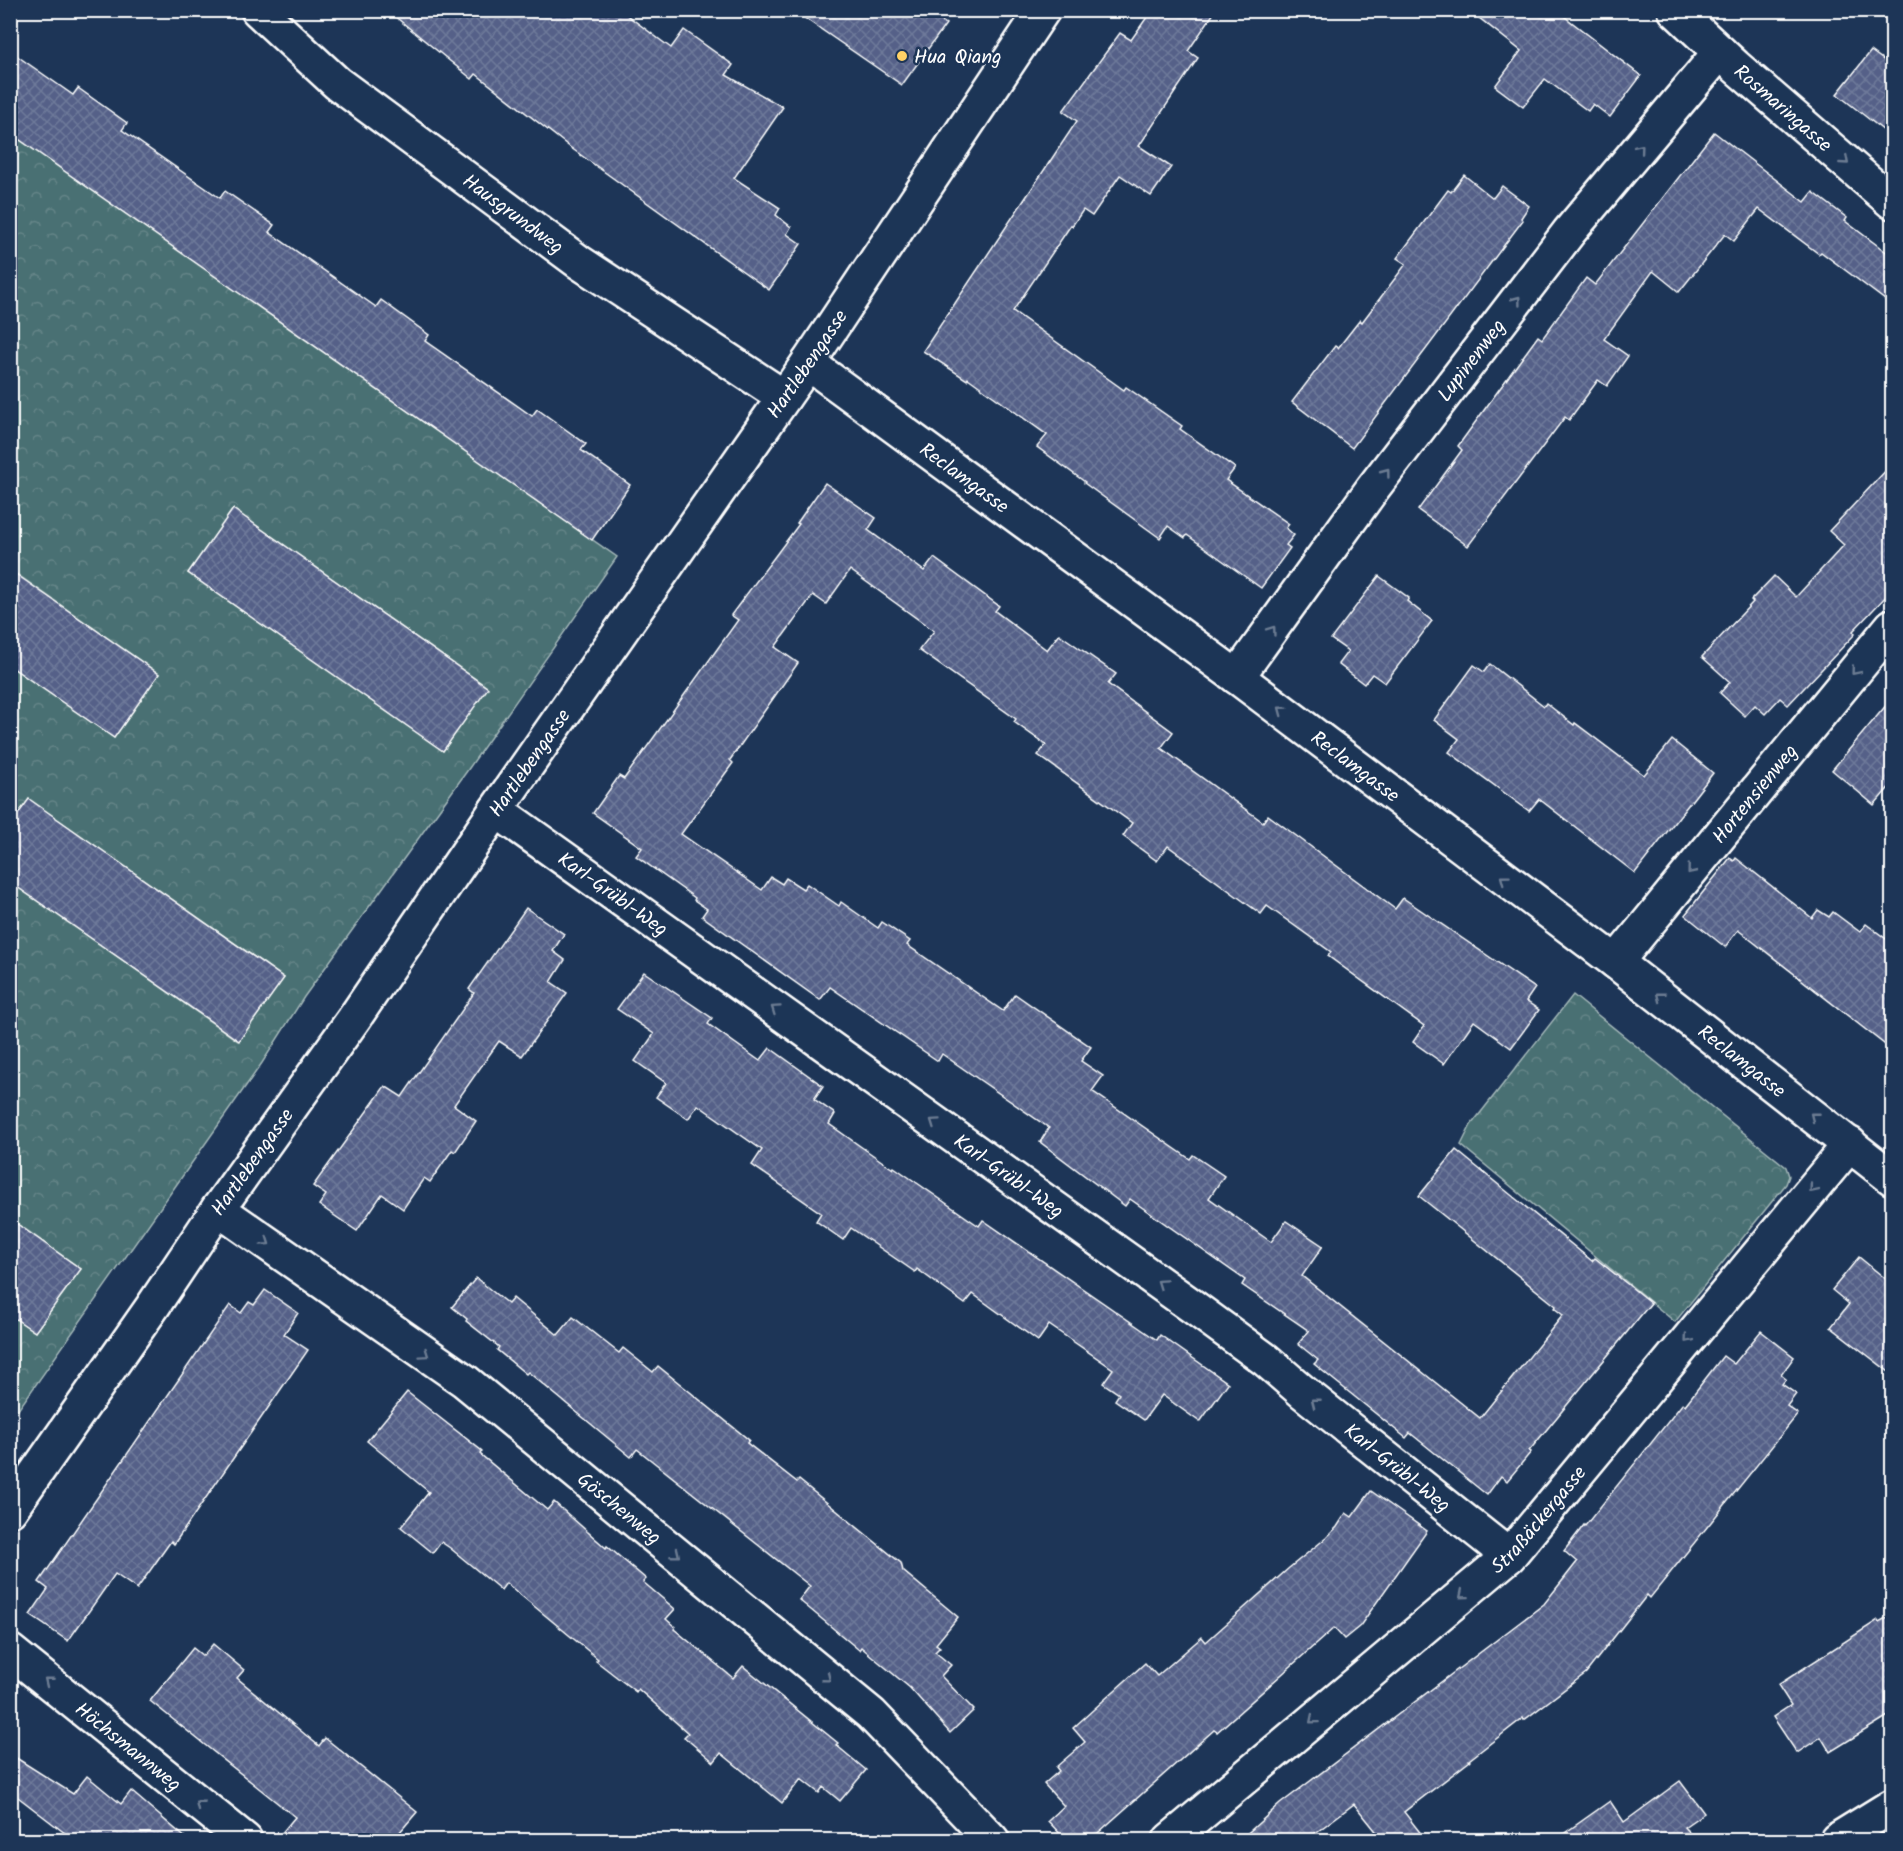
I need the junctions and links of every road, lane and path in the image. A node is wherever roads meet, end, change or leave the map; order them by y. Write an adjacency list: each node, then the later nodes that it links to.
1 (258, 10): 7 (street, Hausgrundweg)
2 (1043, 10): 6 (street, Hartlebengasse)
3 (1675, 10): 4 (street, Rosmaringasse)
4 (1720, 52): 5 (street, Rosmaringasse, one-way to 5); 9 (street, Lupinenweg, one-way to 4)
5 (1893, 202)
6 (808, 363): 7 (street, Hartlebengasse); 9 (street, Reclamgasse)
7 (784, 398): 10 (street, Hartlebengasse)
8 (1893, 626): 11 (street, Hortensienweg, one-way to 11)
9 (1237, 677): 11 (street, Reclamgasse, one-way to 9)
10 (496, 810): 14 (street, Hartlebengasse); 16 (street, Karl-Grübl-Weg, one-way to 10)
11 (1616, 962): 12 (street, Reclamgasse, one-way to 11)
12 (1850, 1144): 13 (street, Reclamgasse); 16 (street, Straßäckergasse, one-way to 16)
13 (1893, 1178)
14 (218, 1209): 15 (street, Hartlebengasse); 20 (street, Göschenweg, one-way to 20)
15 (10, 1510)
16 (1509, 1556): 21 (street, Straßäckergasse, one-way to 21)
17 (10, 1651): 19 (street, Höchsmannweg, one-way to 17)
18 (1893, 1806): 22 (street)
19 (245, 1840)
20 (992, 1840)
21 (1170, 1840)
22 (1838, 1840)

